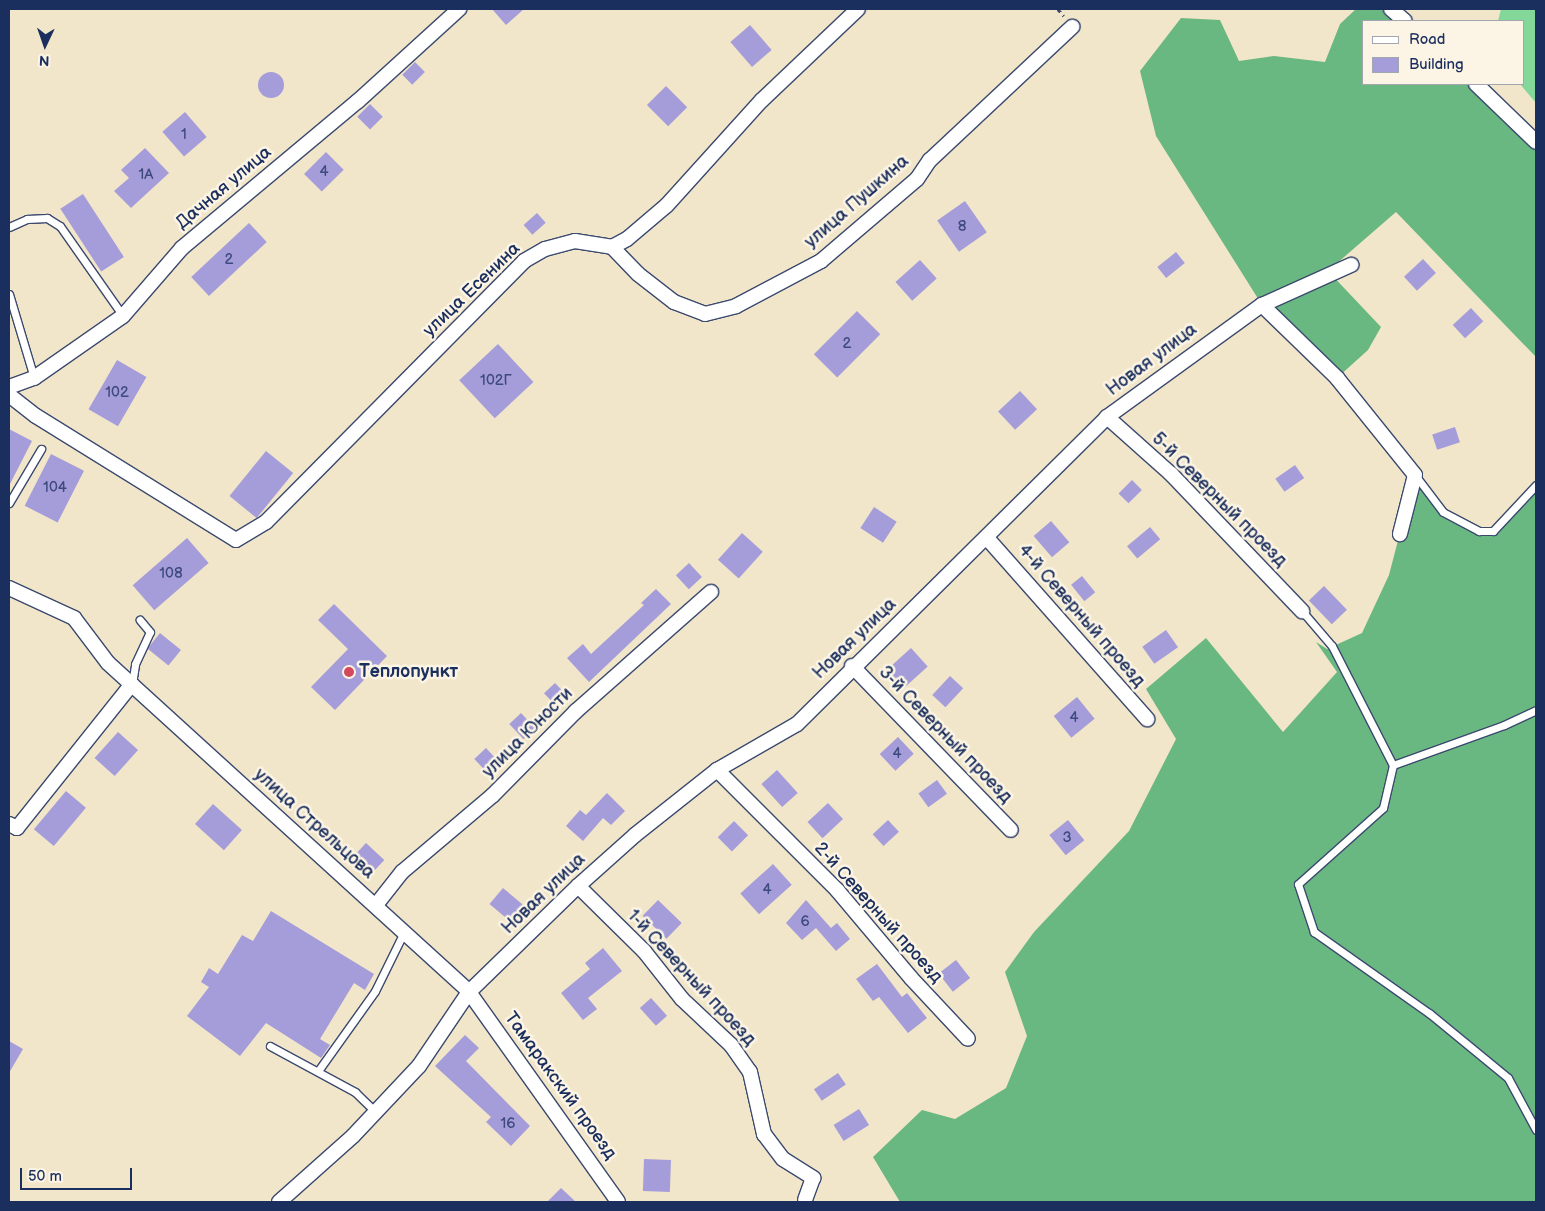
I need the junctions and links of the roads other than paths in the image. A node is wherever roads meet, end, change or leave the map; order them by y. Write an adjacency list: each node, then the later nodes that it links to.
1 (459, 9): 13 (street, Дачная улица)
2 (858, 9): 9 (street)
3 (1391, 9): 4 (street)
4 (1404, 20)
5 (1072, 26): 9 (street, улица Пушкина)
6 (1477, 85): 7 (street)
7 (1536, 142)
8 (9, 227): 13 (lane)
9 (612, 247): 16 (street, улица Есенина)
10 (1351, 265): 12 (street, Новая улица)
11 (9, 294): 14 (lane)
12 (1262, 305): 17 (street, Новая улица); 19 (street)
13 (123, 316): 14 (street, Дачная улица)
14 (34, 378): 15 (street, Дачная улица)
15 (9, 387)
16 (9, 395)
17 (1107, 417): 23 (street, Новая улица); 26 (street, 5-й Северный проезд)
18 (41, 449): 21 (lane)
19 (1415, 475): 20 (lane); 22 (street)
20 (1536, 485)
21 (9, 503)
22 (1400, 534)
23 (987, 538): 28 (street, Новая улица); 31 (street, 4-й Северный проезд)
24 (9, 588): 29 (street, улица Стрельцова)
25 (711, 592): 37 (street, улица Юности)
26 (1302, 611): 32 (lane)
27 (140, 620): 29 (lane)
28 (852, 666): 33 (street, Новая улица); 35 (street, 3-й Северный проезд)
29 (132, 684): 34 (street); 37 (street, улица Стрельцова)
30 (1536, 710): 32 (lane)
31 (1147, 719)
32 (1393, 765): 44 (lane)
33 (717, 770): 36 (street, Новая улица); 40 (street, 2-й Северный проезд)
34 (9, 824)
35 (1011, 830)
36 (578, 886): 39 (street, Новая улица); 45 (street, 1-й Северный проезд)
37 (376, 905): 38 (street, улица Стрельцова)
38 (404, 932): 39 (street, улица Стрельцова); 42 (lane)
39 (469, 992): 43 (street, Новая улица); 47 (street, Тамаракский проезд)
40 (968, 1039)
41 (270, 1046): 42 (lane)
42 (318, 1071): 43 (lane)
43 (376, 1112): 46 (street, Новая улица)
44 (1536, 1130)
45 (805, 1200)
46 (279, 1202)
47 (618, 1202)

